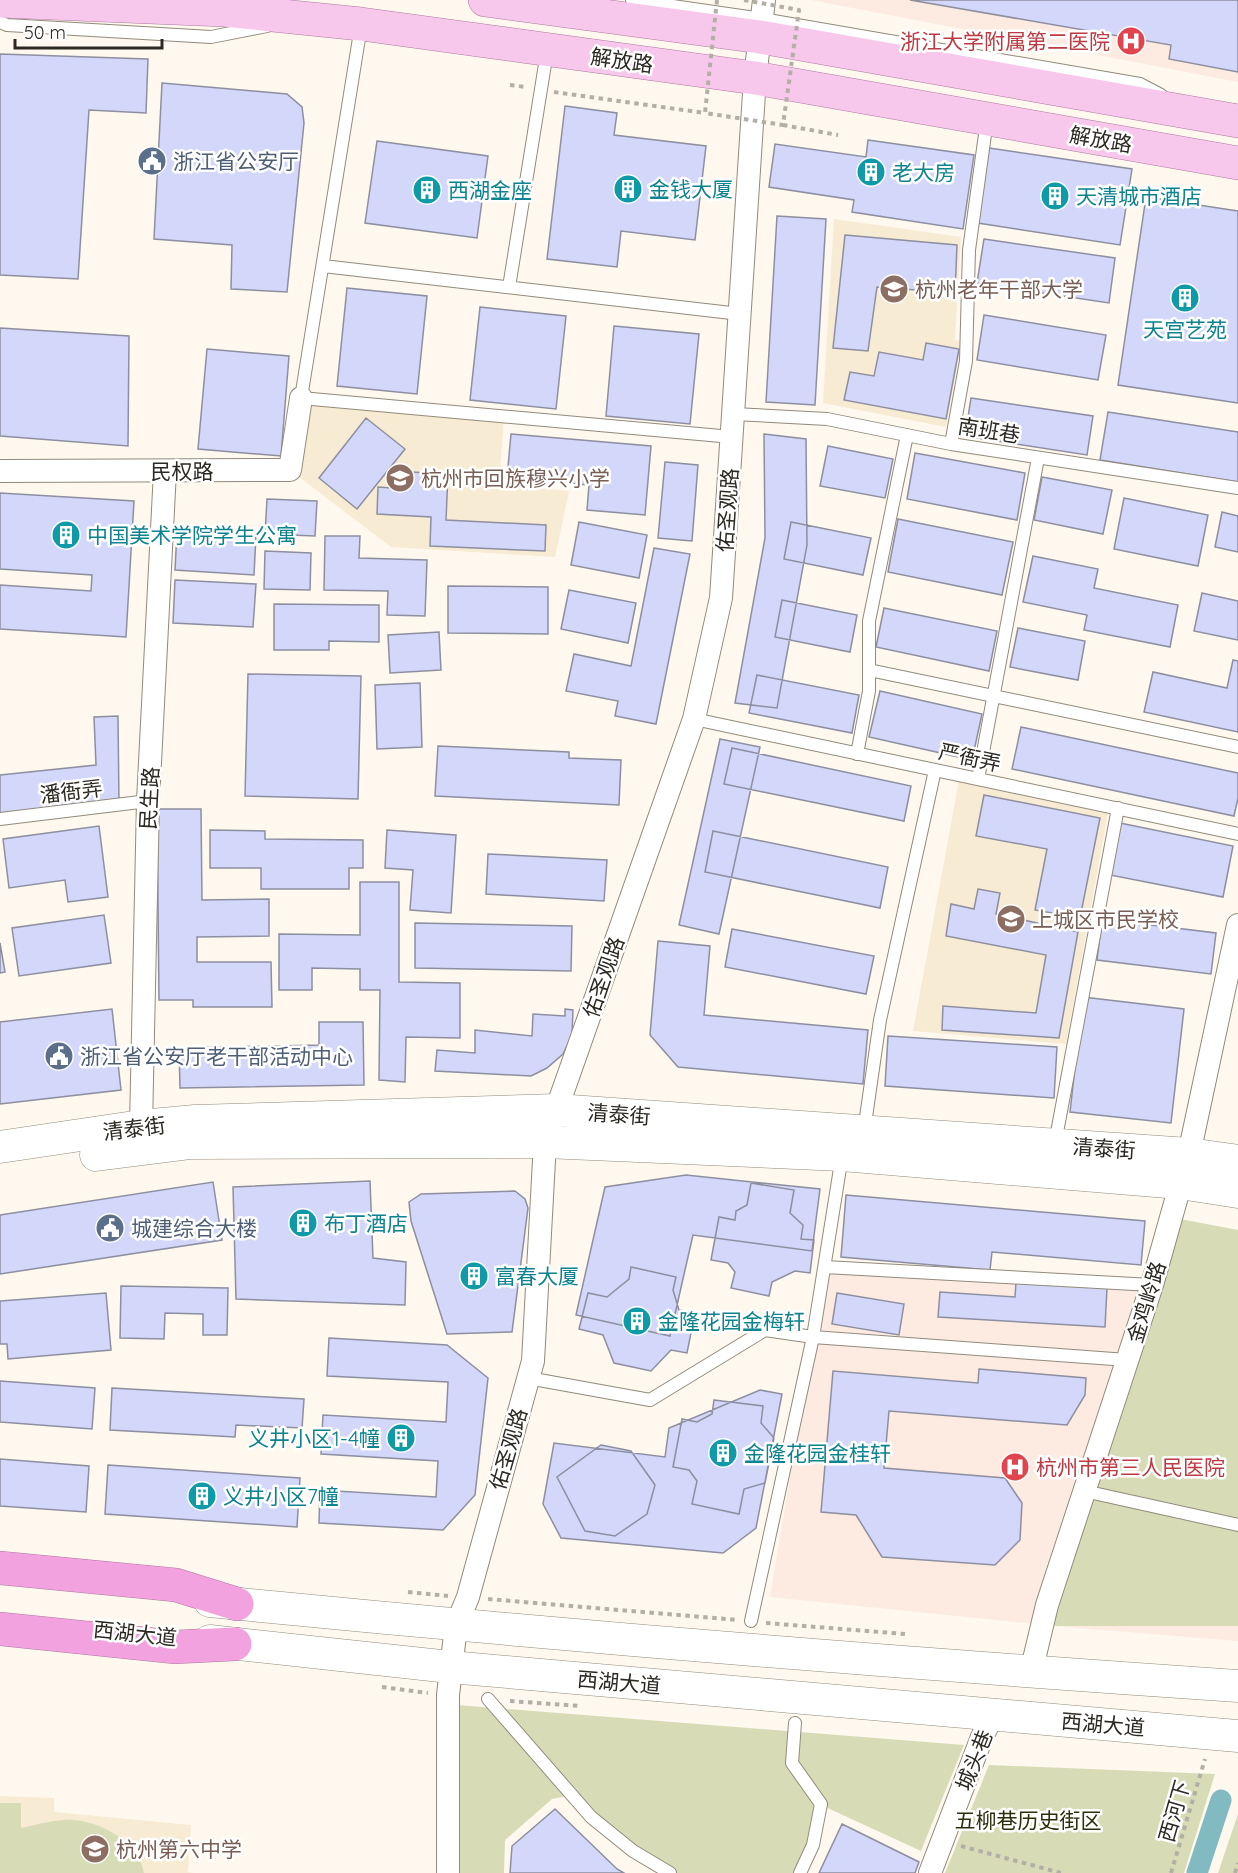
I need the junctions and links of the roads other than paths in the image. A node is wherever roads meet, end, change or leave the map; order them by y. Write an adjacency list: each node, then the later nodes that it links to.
1 (485, 0): 4 (main road, 解放路)
2 (632, 0): 4 (lane)
3 (0, 1): 5 (main road, 解放路)
4 (762, 18): 9 (street, 佑圣观路); 11 (main road, 解放路)
5 (307, 19): 6 (lane); 7 (main road, 解放路)
6 (0, 22)
7 (361, 24): 8 (main road, 解放路); 13 (lane)
8 (547, 49): 9 (main road, 解放路); 14 (lane)
9 (755, 78): 10 (main road, 解放路); 15 (street, 佑圣观路)
10 (987, 119): 12 (main road, 解放路); 20 (lane)
11 (1238, 121)
12 (1238, 163)
13 (323, 266): 14 (lane); 16 (lane)
14 (509, 287): 15 (lane)
15 (740, 314): 17 (street, 佑圣观路)
16 (302, 398): 19 (lane); 23 (street, 民权路)
17 (734, 414): 18 (lane, 南班巷); 19 (street, 佑圣观路)
18 (906, 435): 20 (lane, 南班巷); 25 (lane)
19 (732, 437): 27 (street, 佑圣观路)
20 (951, 444): 21 (lane, 南班巷)
21 (1038, 458): 24 (lane, 南班巷); 26 (lane)
22 (0, 471): 23 (street, 民权路)
23 (165, 471): 32 (street, 民生路)
24 (1238, 488)
25 (869, 670): 26 (lane); 29 (lane)
26 (994, 696): 28 (lane); 31 (lane)
27 (694, 719): 29 (lane, 严衙弄); 37 (street, 佑圣观路)
28 (1238, 747)
29 (857, 754): 30 (lane, 严衙弄)
30 (935, 770): 31 (lane, 严衙弄); 39 (lane)
31 (978, 779): 33 (lane, 严衙弄)
32 (148, 801): 34 (lane, 潘衙弄); 38 (street, 民生路)
33 (1118, 808): 35 (lane, 严衙弄); 41 (lane)
34 (0, 819)
35 (1238, 834)
36 (1238, 926): 46 (street, 金鸡岭路)
37 (556, 1110): 38 (main road, 清泰街); 39 (main road, 清泰街); 40 (street, 佑圣观路)
38 (141, 1126): 42 (main road, 清泰街)
39 (864, 1131): 41 (main road, 清泰街)
40 (545, 1142): 43 (main road, 清泰街); 45 (main road, 清泰街); 52 (street, 佑圣观路)
41 (1055, 1145): 46 (main road, 清泰街)
42 (0, 1147)
43 (842, 1155): 46 (main road, 清泰街); 48 (lane)
44 (1238, 1161): 46 (main road, 清泰街)
45 (0, 1168)
46 (1185, 1168): 47 (main road, 清泰街); 49 (street, 金鸡岭路)
47 (1238, 1192)
48 (825, 1267): 49 (lane); 50 (lane)
49 (1152, 1285): 51 (street, 金鸡岭路)
50 (813, 1338): 51 (lane); 52 (lane); 59 (lane)
51 (1127, 1360): 53 (street, 金鸡岭路)
52 (528, 1378): 60 (street, 佑圣观路)
53 (1084, 1491): 54 (lane); 64 (street, 金鸡岭路)
54 (1238, 1525)
55 (0, 1568): 57 (highway)
56 (0, 1580): 57 (main road, 西湖大道)
57 (237, 1604): 60 (main road, 西湖大道)
58 (0, 1619): 62 (main road, 西湖大道)
59 (751, 1622)
60 (456, 1626): 63 (street, 佑圣观路); 64 (main road, 西湖大道)
61 (0, 1629): 62 (highway)
62 (235, 1644): 63 (main road, 西湖大道)
63 (450, 1667): 67 (main road, 西湖大道); 70 (street, 佑圣观路)
64 (1032, 1672): 65 (main road, 西湖大道)
65 (1238, 1686)
66 (488, 1699): 71 (lane)
67 (993, 1715): 69 (main road, 西湖大道); 73 (street, 城头巷)
68 (795, 1723): 72 (lane)
69 (1238, 1736)
70 (448, 1873)
71 (670, 1873)
72 (800, 1873)
73 (930, 1873)

